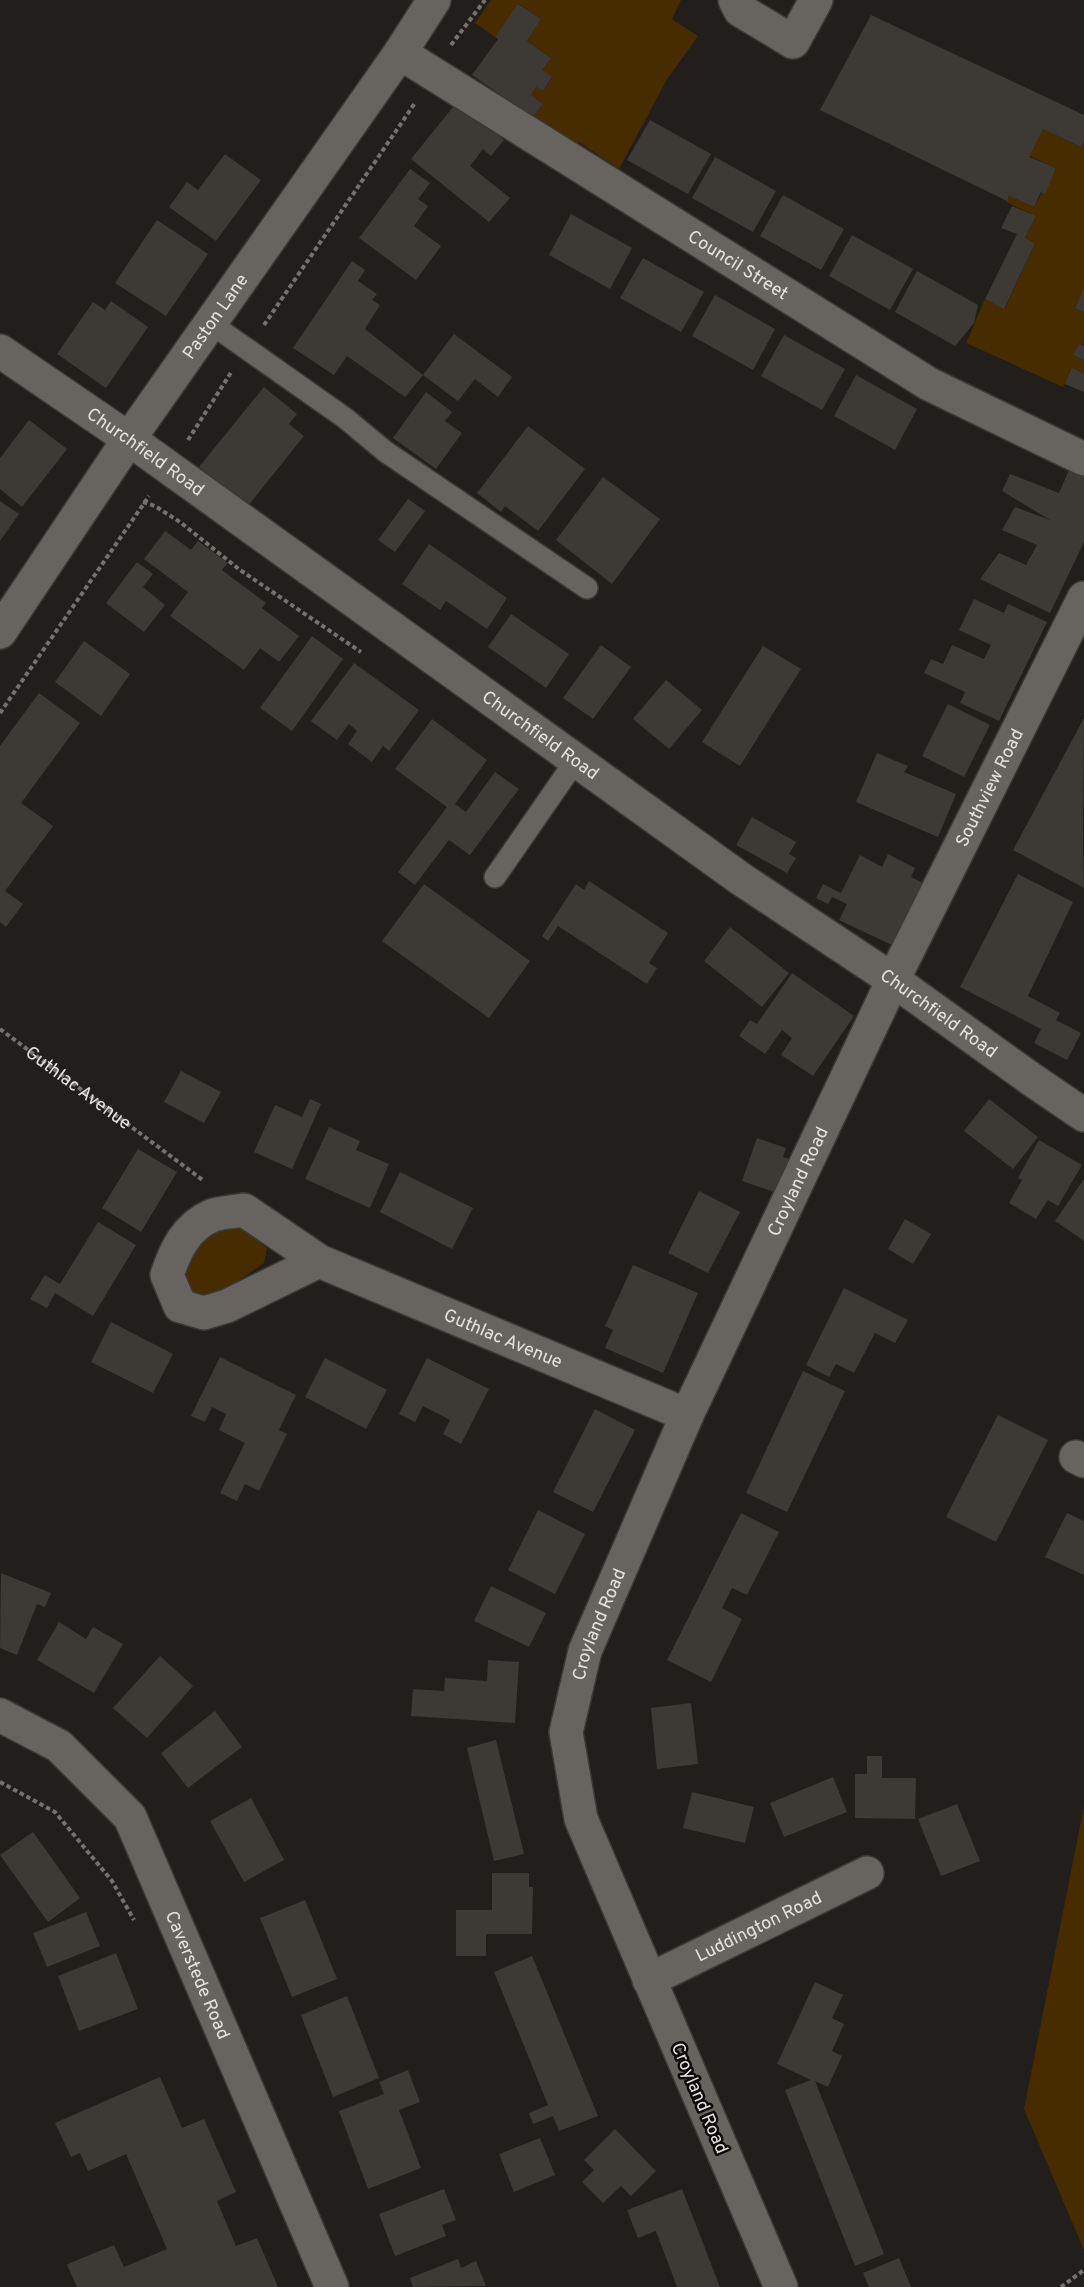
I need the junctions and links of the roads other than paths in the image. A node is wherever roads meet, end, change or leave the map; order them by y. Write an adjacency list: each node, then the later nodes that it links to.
1 (434, 0): 4 (street, Paston Lane)
2 (735, 0): 3 (street)
3 (816, 0)
4 (400, 53): 5 (street, Paston Lane); 8 (street, Council Street)
5 (210, 323): 7 (street, Paston Lane); 9 (lane)
6 (0, 351): 7 (street, Churchfield Road)
7 (129, 439): 11 (street, Paston Lane); 12 (street, Churchfield Road)
8 (1084, 459)
9 (587, 588)
10 (1084, 597): 14 (street, Southview Road)
11 (0, 633)
12 (576, 760): 13 (lane); 14 (street, Churchfield Road)
13 (495, 876)
14 (893, 980): 15 (street, Churchfield Road); 17 (street, Croyland Road)
15 (1084, 1115)
16 (319, 1261): 16 (street, Guthlac Avenue); 17 (street, Guthlac Avenue)
17 (687, 1415): 20 (street, Croyland Road)
18 (0, 1715): 21 (street, Caverstede Road)
19 (867, 1873): 20 (street, Luddington Road)
20 (649, 1980): 22 (street, Croyland Road)
21 (326, 2285)
22 (781, 2287)

